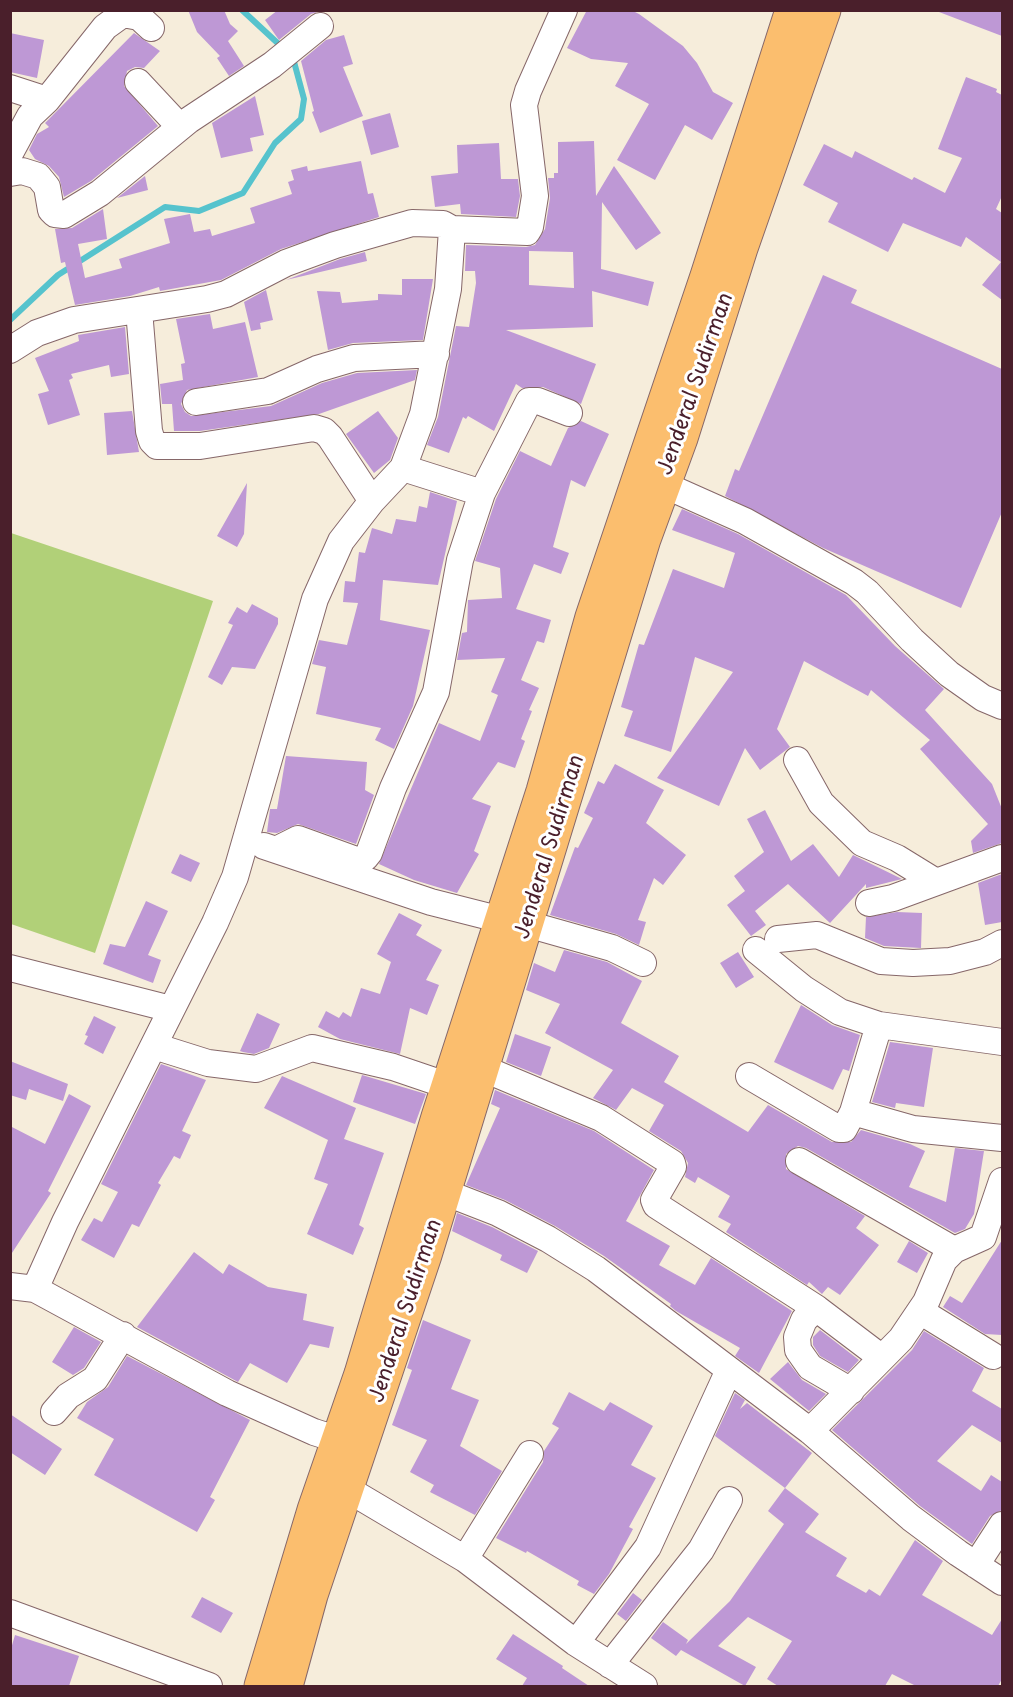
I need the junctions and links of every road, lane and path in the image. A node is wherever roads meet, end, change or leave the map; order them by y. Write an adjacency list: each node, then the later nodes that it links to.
1 (564, 10): 12 (street)
2 (792, 10): 29 (highway, Jenderal Sudirman)
3 (824, 10): 19 (highway, Jenderal Sudirman)
4 (320, 26): 9 (street)
5 (151, 28): 8 (street)
6 (138, 82): 9 (street)
7 (10, 88): 8 (street)
8 (47, 100): 10 (street)
9 (180, 127): 11 (street)
10 (10, 153)
11 (10, 173)
12 (452, 229): 13 (street); 15 (street)
13 (139, 310): 14 (street); 21 (street)
14 (10, 350)
15 (436, 354): 16 (street); 18 (street)
16 (196, 402)
17 (569, 413): 20 (street)
18 (403, 468): 20 (street); 21 (street)
19 (662, 484): 22 (street); 29 (highway, Jenderal Sudirman)
20 (482, 493): 25 (street)
21 (372, 501): 24 (street)
22 (1002, 706)
23 (797, 760): 27 (street)
24 (246, 840): 25 (street); 33 (street)
25 (276, 850): 29 (street)
26 (1002, 858): 27 (street)
27 (936, 882): 28 (street)
28 (869, 903)
29 (514, 922): 31 (street); 37 (highway, Jenderal Sudirman); 39 (highway, Jenderal Sudirman)
30 (1002, 943): 34 (street)
31 (643, 963)
32 (10, 968): 33 (street)
33 (171, 1009): 36 (street)
34 (879, 1025): 35 (street); 40 (street)
35 (1002, 1042)
36 (153, 1046): 39 (street); 46 (street)
37 (482, 1068): 44 (highway, Jenderal Sudirman); 47 (street)
38 (749, 1076): 40 (street)
39 (449, 1086): 56 (highway, Jenderal Sudirman)
40 (853, 1112): 41 (street)
41 (1002, 1141)
42 (799, 1161): 45 (street)
43 (1002, 1181): 45 (street)
44 (444, 1192): 52 (street); 58 (highway, Jenderal Sudirman)
45 (954, 1250): 48 (street)
46 (23, 1287): 49 (street)
47 (816, 1308): 51 (street); 53 (street)
48 (920, 1311): 50 (street); 51 (street)
49 (123, 1335): 54 (street); 56 (street)
50 (993, 1356)
51 (882, 1358): 53 (street)
52 (729, 1370): 55 (street); 65 (street)
53 (851, 1391): 55 (street)
54 (54, 1412)
55 (810, 1431): 62 (street)
56 (339, 1440): 68 (highway, Jenderal Sudirman)
57 (530, 1454): 61 (street)
58 (347, 1489): 61 (street); 69 (highway, Jenderal Sudirman)
59 (729, 1500): 66 (street)
60 (1002, 1525): 62 (street)
61 (465, 1558): 65 (street)
62 (976, 1565): 63 (street)
63 (1002, 1582)
64 (10, 1613): 67 (street)
65 (576, 1643): 66 (street)
66 (610, 1665): 70 (street)
67 (209, 1686)
68 (261, 1686)
69 (286, 1686)
70 (644, 1686)

